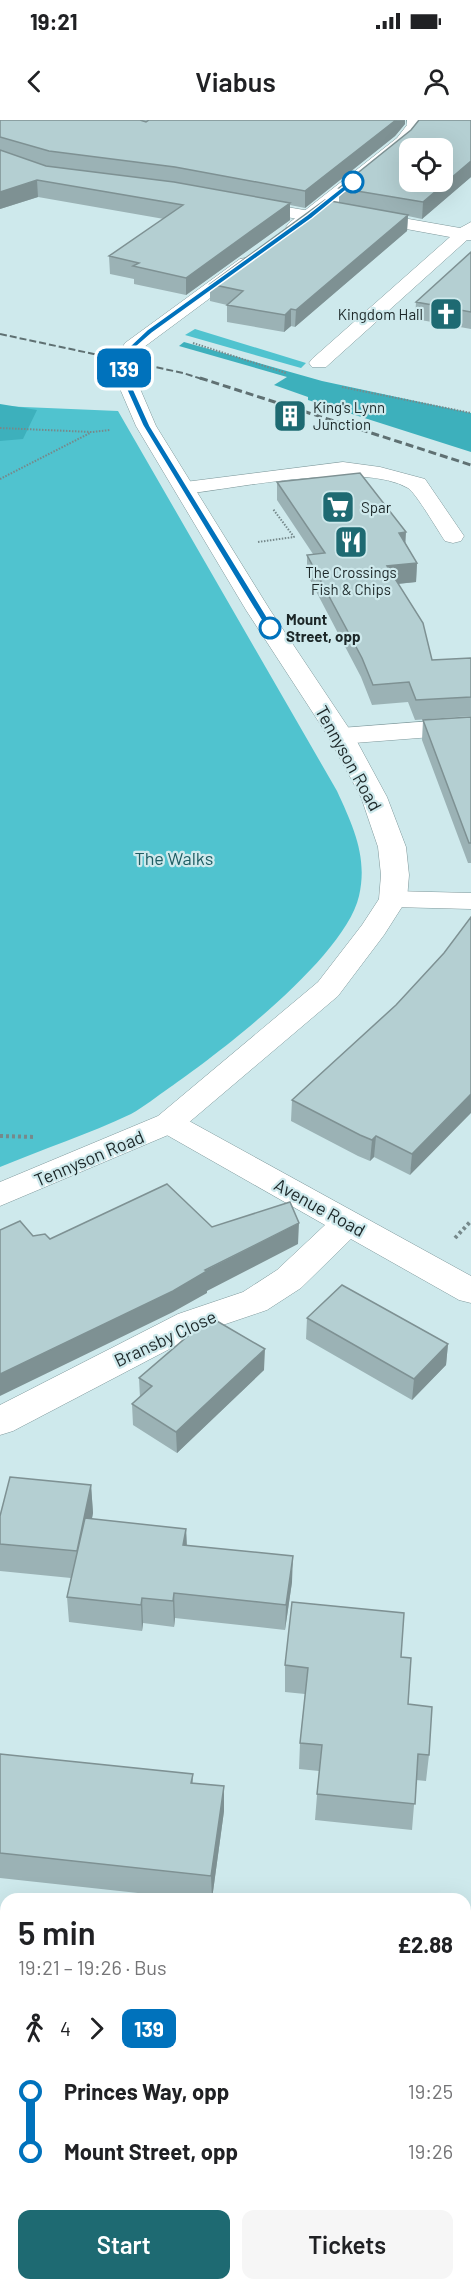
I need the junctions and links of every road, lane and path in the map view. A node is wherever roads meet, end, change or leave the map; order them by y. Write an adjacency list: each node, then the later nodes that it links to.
1 (415, 120): 3 (main road)
2 (231, 202): 3 (main road)
3 (314, 212): 4 (main road); 5 (main road)
4 (468, 232): 7 (main road)
5 (282, 237)
6 (263, 250): 10 (main road, Tennyson Road)
7 (319, 363)
8 (0, 428): 9 (path)
9 (0, 479)
10 (184, 488): 12 (main road); 13 (main road, Tennyson Road)
11 (267, 501): 13 (path)
12 (453, 536)
13 (222, 548): 15 (main road, Tennyson Road)
14 (471, 726): 15 (main road)
15 (341, 736): 16 (main road, Tennyson Road)
16 (393, 899): 17 (main road); 18 (main road, Tennyson Road)
17 (471, 901)
18 (169, 1124): 19 (main road, Tennyson Road); 20 (main road, Avenue Road)
19 (0, 1196)
20 (349, 1222): 21 (main road, Avenue Road); 22 (main road, Bransby Close)
21 (471, 1292)
22 (0, 1421)

